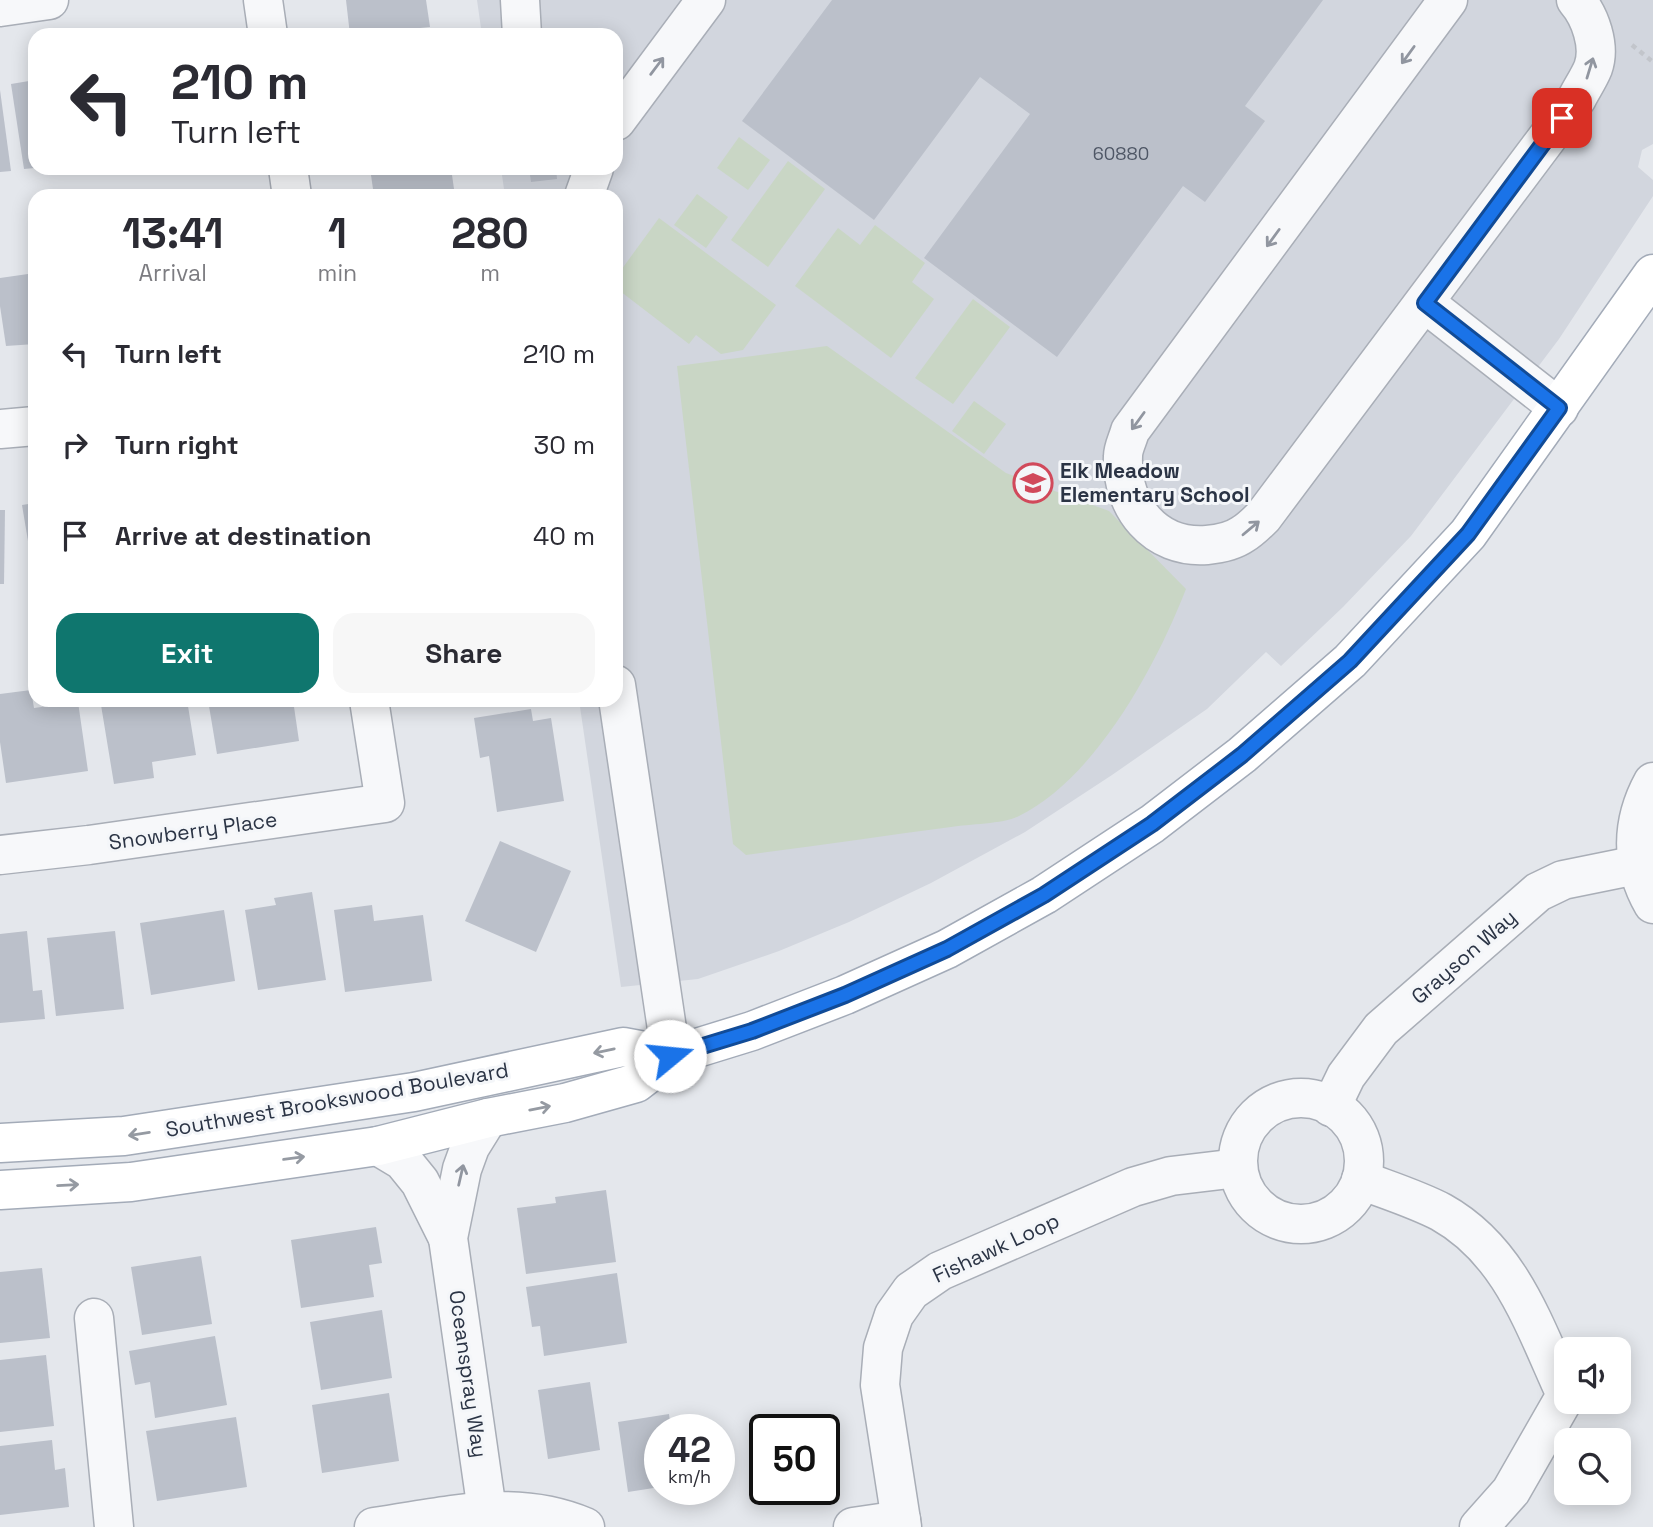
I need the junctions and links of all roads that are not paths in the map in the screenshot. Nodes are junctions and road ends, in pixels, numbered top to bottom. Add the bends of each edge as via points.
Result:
1 (49, 0) edge
2 (263, 0) edge
3 (520, 0) edge
4 (706, 0) edge
5 (1448, 0) edge
6 (1576, 0) edge
7 (0, 7) edge
8 (267, 28) edge
9 (522, 28) edge
10 (623, 112) edge
11 (1653, 274) edge
12 (1425, 303) junction
13 (1559, 408) junction
14 (28, 427) edge
15 (0, 429) edge
16 (370, 707) edge
17 (619, 707) edge
18 (1653, 782) edge
19 (0, 855) edge
20 (1637, 865) junction
21 (1653, 904) edge
22 (670, 1056) junction
23 (1331, 1107) junction
24 (488, 1118) junction
25 (0, 1143) edge
26 (378, 1146) junction
27 (1238, 1168) junction
28 (1361, 1180) junction
29 (0, 1190) edge
30 (449, 1238) junction
31 (94, 1318) dead end
32 (487, 1510) junction
33 (901, 1524) edge
34 (114, 1527) edge
35 (374, 1527) edge
36 (585, 1527) edge
37 (853, 1527) edge
38 (1479, 1527) edge

1 - 7 street
2 - 8 street
3 - 9 street
10 -> 4 street
5 -> 12 street via 1130,431 1122,454 1126,485 1136,511 1156,533 1187,546 1241,536 1263,517
12 -> 6 street via 1577,98 1594,65 1594,32
11 - 13 main road, Southwest Brookswood Boulevard
12 - 13 street
13 - 22 main road, Southwest Brookswood Boulevard via 1468,534 1350,661 1242,755 1152,824 1044,895 947,949 752,1031
14 - 15 street
16 - 19 street, Snowberry Place via 385,803
17 - 22 street
18 - 20 street via 1640,805
20 - 21 street
20 - 23 street, Grayson Way via 1563,880 1538,892 1381,1029 1346,1076
24 -> 22 main road, Southwest Brookswood Boulevard via 636,1083
22 -> 25 main road, Southwest Brookswood Boulevard via 623,1047 414,1092 124,1136
23 - 27 street via 1301,1098 1262,1112 1248,1127
23 - 28 street via 1353,1126 1361,1143
24 - 26 main road, Southwest Brookswood Boulevard
30 -> 24 street, Oceanspray Way via 462,1169
29 -> 26 main road, Southwest Brookswood Boulevard via 131,1182
26 - 30 street, Oceanspray Way via 403,1161 420,1182
27 - 28 street via 1244,1189 1256,1206 1274,1219 1295,1224 1316,1223 1336,1214 1352,1199
27 - 33 street, Fishawk Loop via 1171,1175 1133,1187 940,1271 911,1291 894,1315 883,1348 880,1385
28 - 38 street via 1441,1213 1483,1243 1515,1282 1566,1395 1511,1491
30 - 32 street, Oceanspray Way
31 - 34 street
32 - 35 street
32 - 36 street via 528,1510
33 - 37 street

